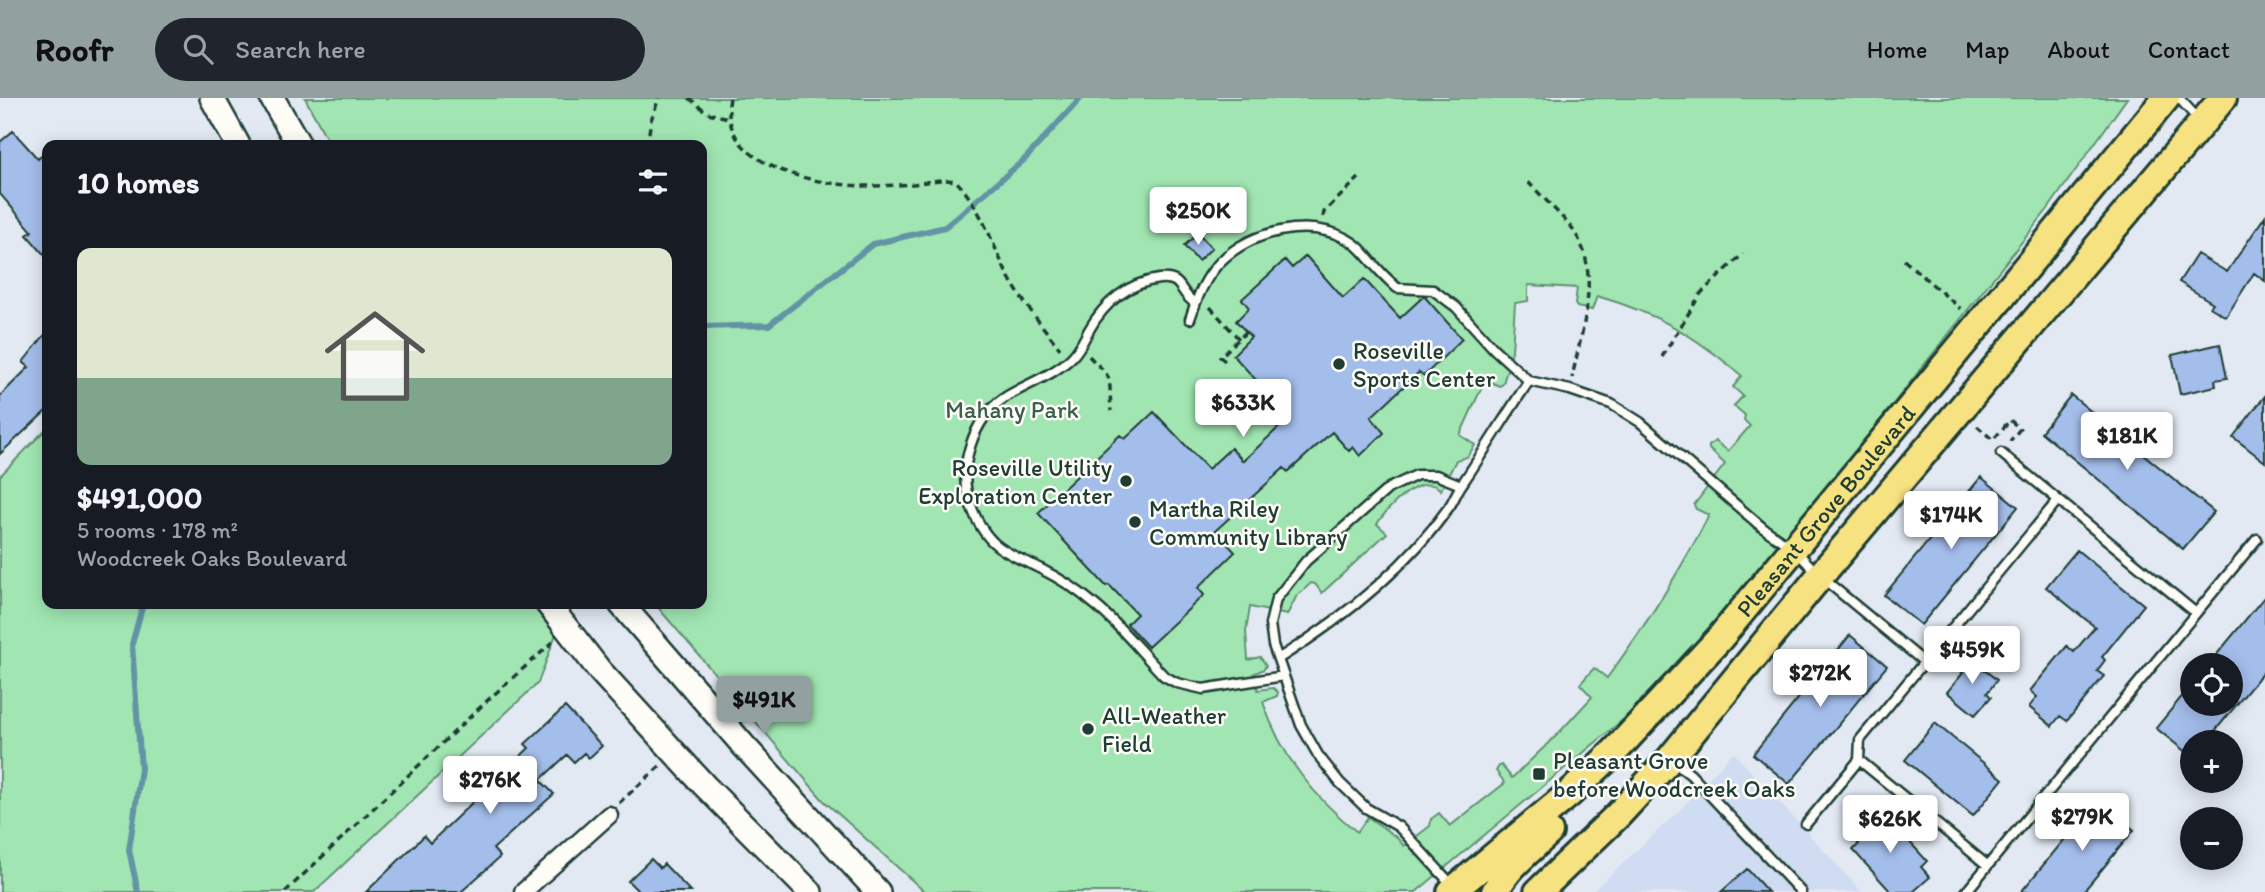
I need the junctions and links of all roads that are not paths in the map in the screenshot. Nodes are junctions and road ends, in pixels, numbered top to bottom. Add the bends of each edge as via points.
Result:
1 (212, 98) edge
2 (272, 98) edge
3 (2166, 98) edge
4 (2179, 98) edge
5 (2223, 98) edge
6 (2202, 123) junction
7 (235, 140) edge
8 (296, 140) edge
9 (1197, 299) junction
10 (1190, 318) dead end
11 (1529, 381) junction
12 (2001, 453) road end
13 (1461, 485) junction
14 (2058, 500) junction
15 (2257, 539) dead end
16 (1795, 550) junction
17 (1820, 576) junction
18 (552, 609) edge
19 (625, 609) edge
20 (2196, 613) junction
21 (1278, 659) junction
22 (1924, 662) junction
23 (1284, 676) junction
24 (1614, 752) junction
25 (1670, 759) junction
26 (1859, 760) junction
27 (609, 814) road end
28 (1806, 824) dead end
29 (1987, 865) junction
30 (534, 889) edge
31 (1453, 890) edge
32 (810, 892) edge
33 (878, 892) edge
34 (1495, 892) edge
35 (1538, 892) edge
36 (1801, 892) edge
37 (1965, 892) edge

1 - 7 main road
2 - 8 main road
3 - 16 main road, Pleasant Grove Boulevard
4 - 6 lane
5 - 6 main road, Pleasant Grove Boulevard
6 - 17 main road, Pleasant Grove Boulevard
9 - 10 lane
9 - 11 lane via 1216,267 1237,248 1270,234 1320,230 1348,239 1364,251 1397,288 1433,290
9 - 23 lane via 1186,298 1175,280 1133,285 1099,315 1066,362 990,411 966,462 966,487 974,513 996,545 1084,596 1164,676 1203,689
11 - 13 lane
11 - 16 lane via 1611,404 1640,422
12 - 14 lane
13 - 21 lane via 1450,506 1384,579 1355,606
13 - 21 lane via 1436,475 1417,475 1389,488 1306,561 1276,600 1270,624
14 - 20 lane
14 - 22 lane
15 - 20 lane
16 - 17 lane
16 - 24 main road, Pleasant Grove Boulevard
17 - 22 lane
17 - 25 main road, Pleasant Grove Boulevard
18 - 32 main road via 600,671
19 - 33 main road
20 - 29 lane
21 - 23 lane
22 - 26 lane via 1860,740
23 - 31 lane via 1301,725 1340,783 1366,807 1399,827
24 - 31 main road, Pleasant Grove Boulevard
24 - 34 main road via 1569,813 1514,865
25 - 35 main road, Pleasant Grove Boulevard
25 - 36 lane via 1691,775
26 - 28 lane
26 - 29 lane
27 - 30 street
29 - 37 lane

